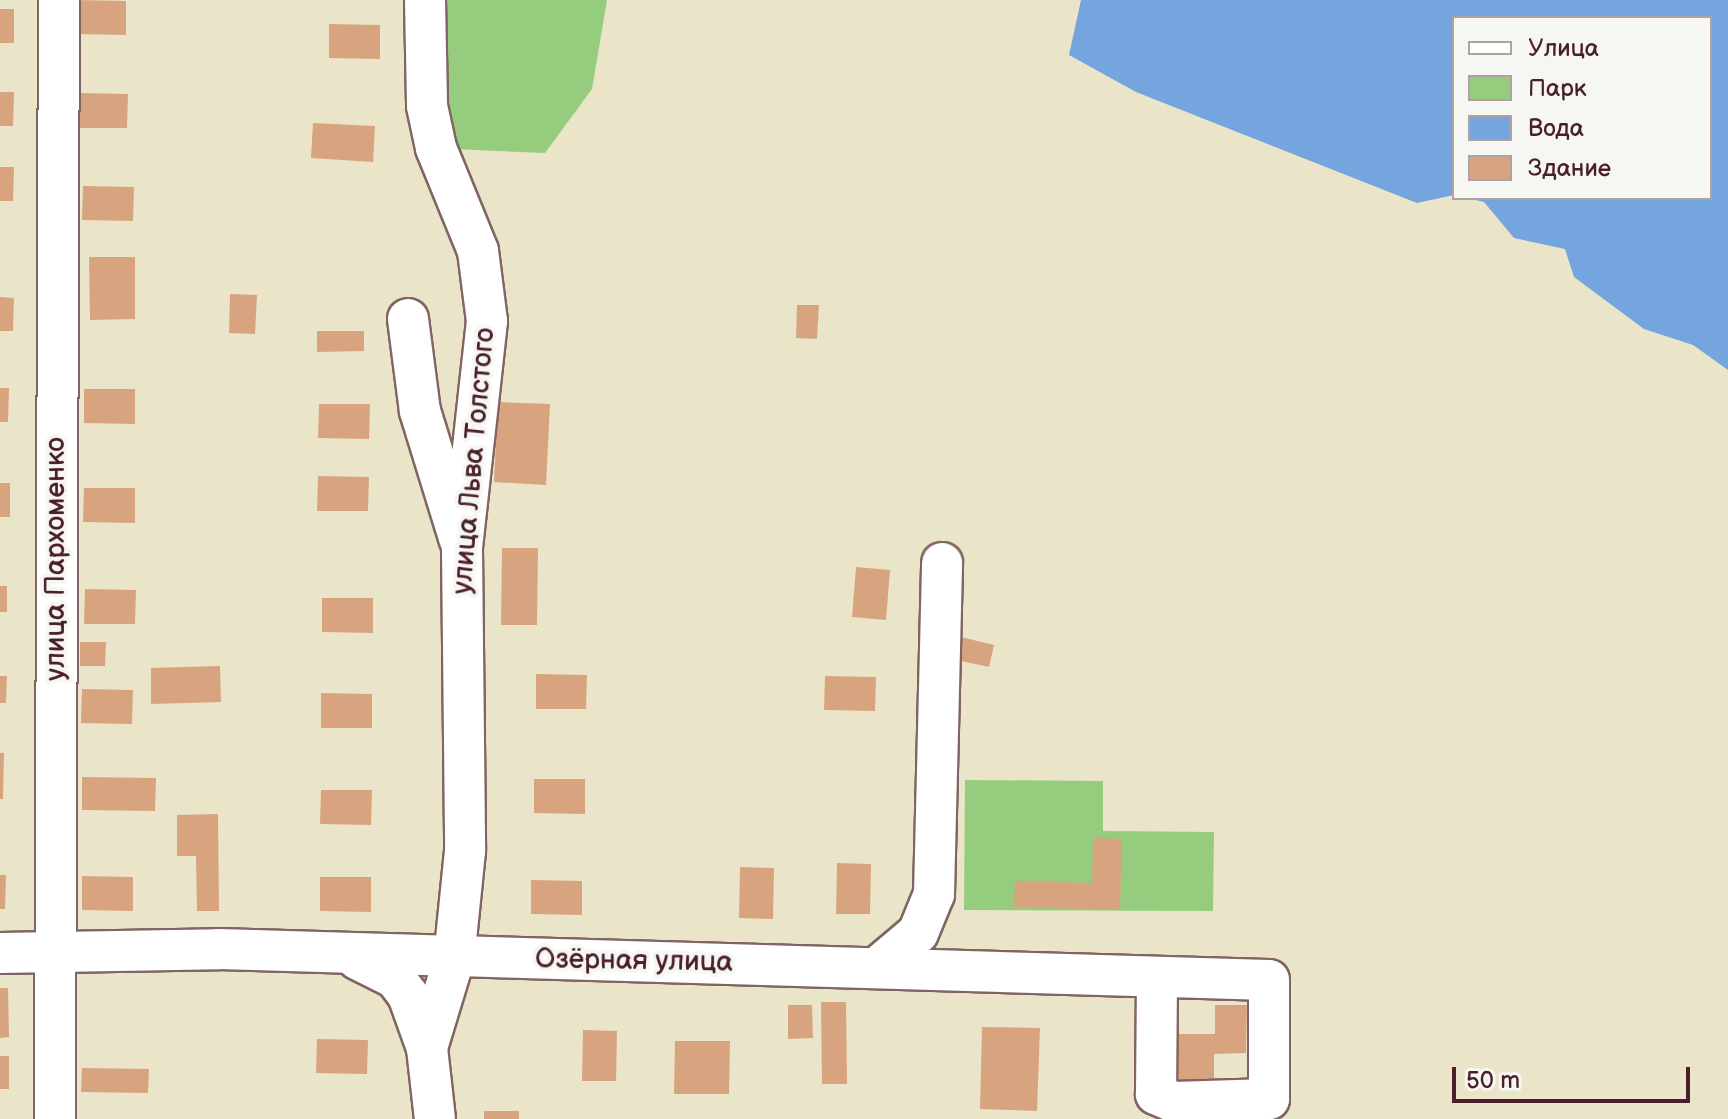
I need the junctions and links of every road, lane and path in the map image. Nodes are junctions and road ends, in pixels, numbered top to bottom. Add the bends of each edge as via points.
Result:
1 (59, 0) edge
2 (425, 0) edge
3 (408, 319) dead end
4 (462, 549) junction
5 (942, 563) dead end
6 (54, 951) junction
7 (0, 953) edge
8 (345, 956) junction
9 (454, 959) junction
10 (881, 964) junction
11 (1157, 978) junction
12 (427, 1048) junction
13 (55, 1119) edge
14 (435, 1119) edge

1 - 6 street, улица Пархоменко
2 - 4 street, улица Льва Толстого via 433,134 478,251 487,321
3 - 4 street via 420,411
4 - 9 street, улица Льва Толстого via 465,851
5 - 10 street via 934,894 918,933
6 - 7 street, Озёрная улица
6 - 8 street, Озёрная улица
6 - 13 street, улица Пархоменко
8 - 9 street, Озёрная улица
8 - 12 street via 395,978 418,1015
9 - 10 street, Озёрная улица
9 - 12 street, улица Льва Толстого
10 - 11 street, Озёрная улица via 972,975
11 - 11 street, Озёрная улица via 1269,980 1269,1099 1174,1102 1156,1094
12 - 14 street, улица Льва Толстого

